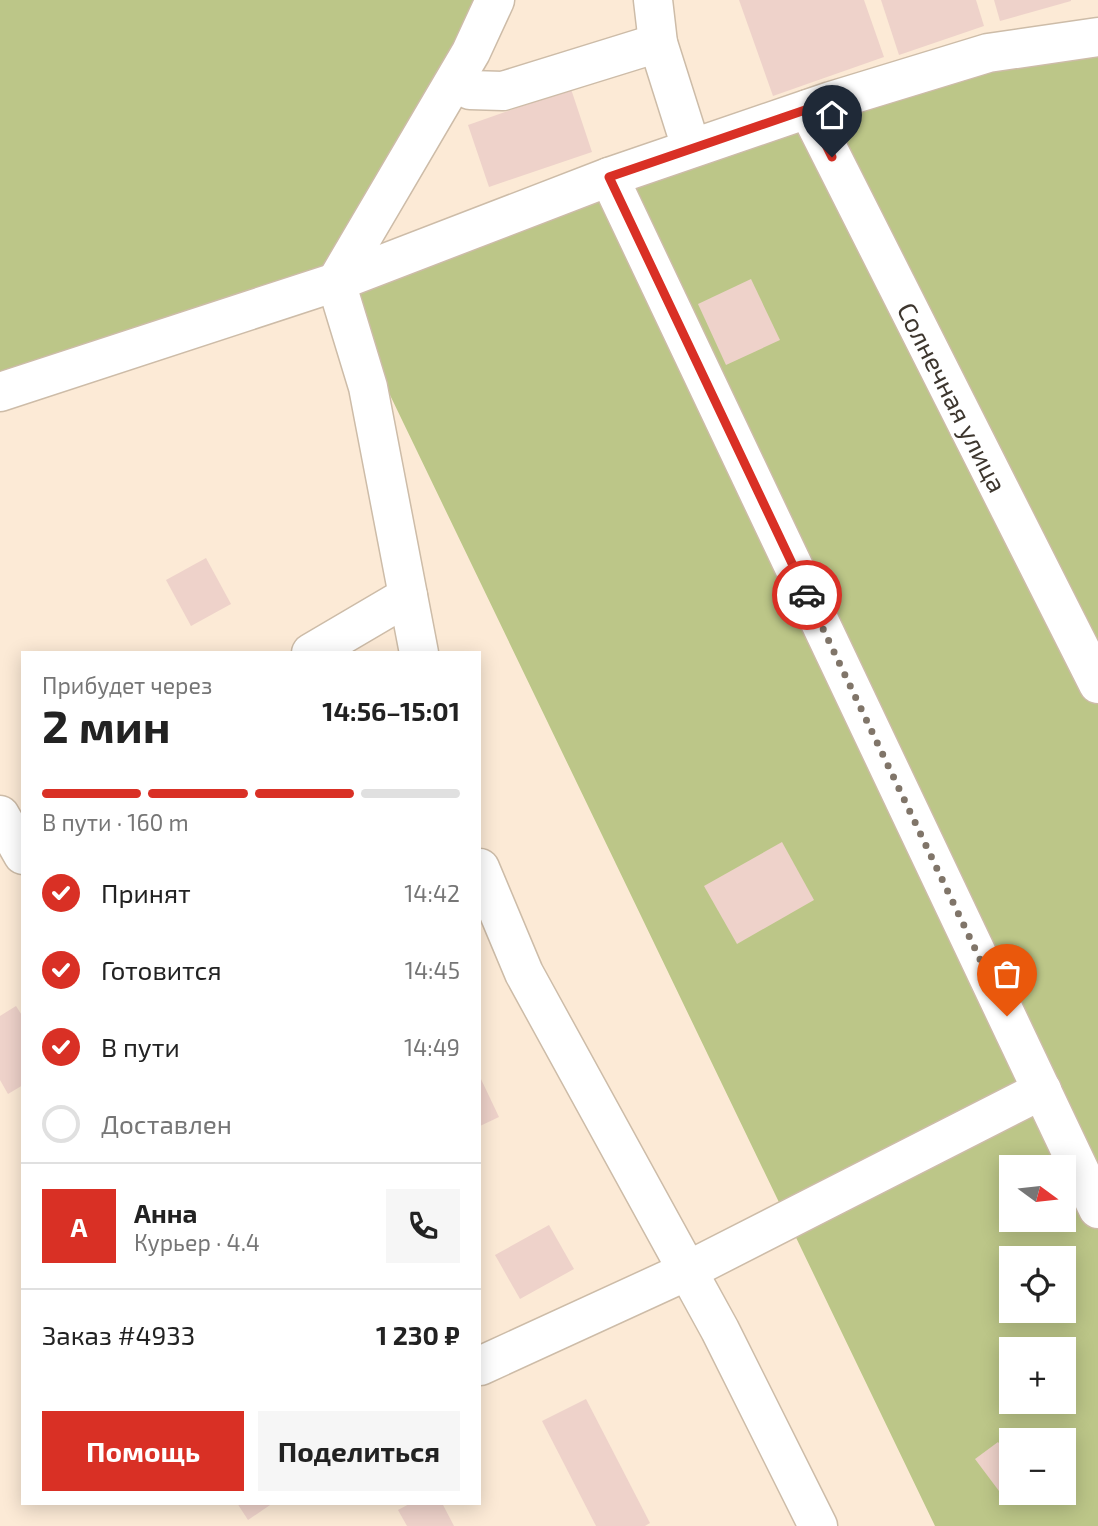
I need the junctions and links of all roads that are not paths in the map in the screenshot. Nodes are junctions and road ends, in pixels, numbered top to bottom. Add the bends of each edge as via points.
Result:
1 (495, 0) edge
2 (653, 0) edge
3 (1098, 37) edge
4 (658, 43) junction
5 (470, 90) dead end
6 (808, 109) junction
7 (689, 141) dead end
8 (609, 177) junction
9 (336, 282) junction
10 (0, 392) edge
11 (408, 596) junction
12 (314, 651) edge
13 (419, 651) edge
14 (1098, 684) edge
15 (0, 815) edge
16 (21, 852) edge
17 (481, 869) edge
18 (1042, 1090) junction
19 (1098, 1209) edge
20 (687, 1271) junction
21 (481, 1366) edge
22 (818, 1526) edge

1 - 9 street via 471,51
2 - 4 street
3 - 6 street via 988,53
4 - 5 street via 503,91
4 - 7 street
6 - 8 street
6 - 14 street, Солнечная улица
8 - 9 street
8 - 18 street
9 - 10 street
9 - 11 street via 368,387
11 - 12 street
11 - 13 street
15 - 16 street
17 - 20 street via 524,973
18 - 19 street
18 - 20 street
20 - 21 street
20 - 22 street

